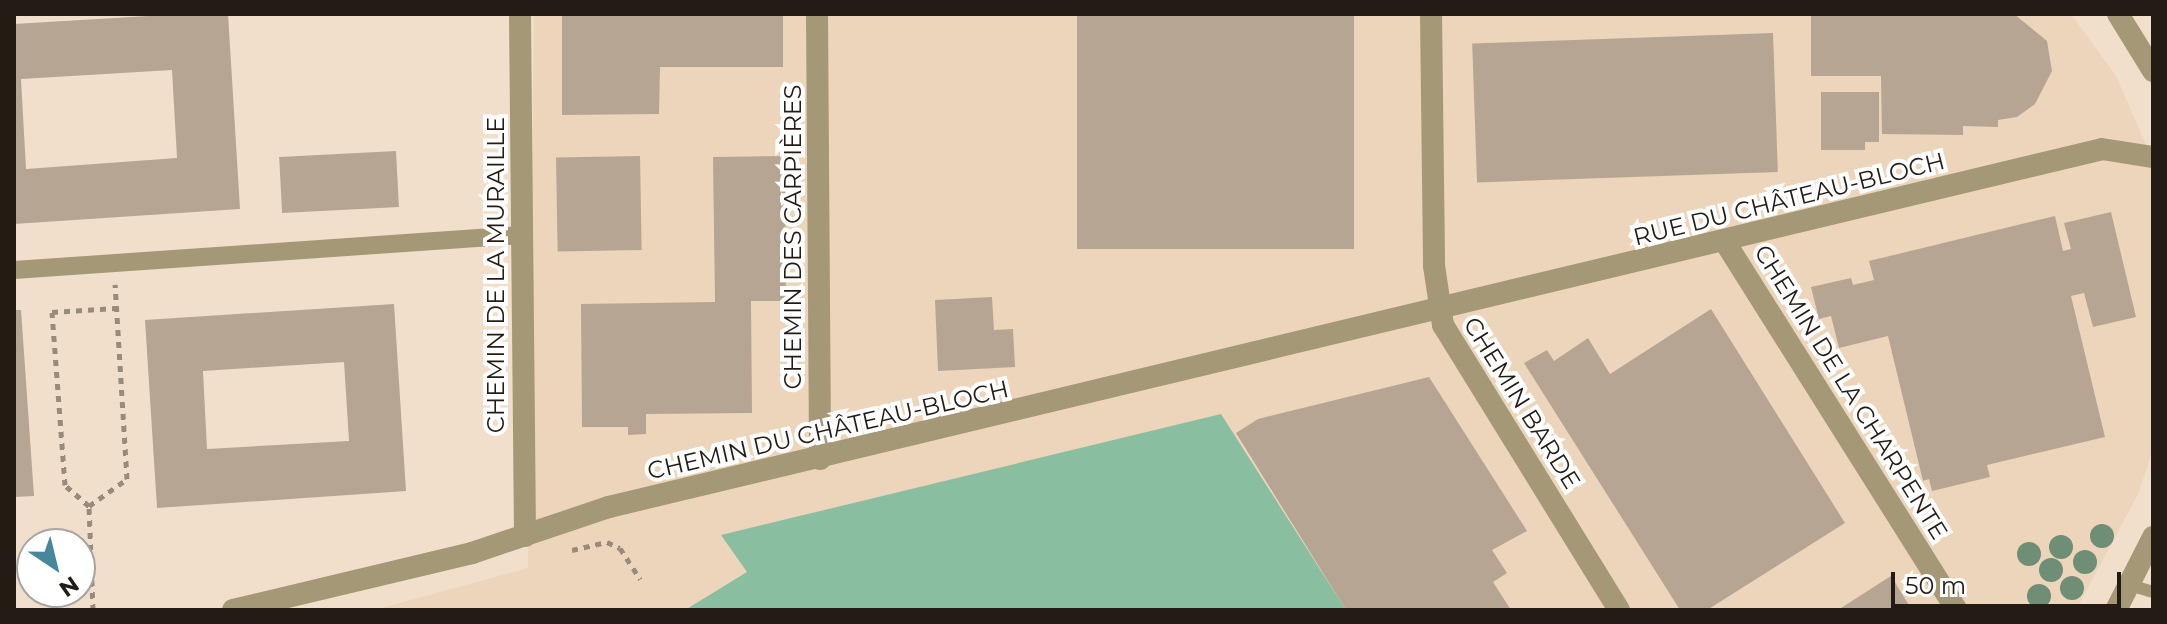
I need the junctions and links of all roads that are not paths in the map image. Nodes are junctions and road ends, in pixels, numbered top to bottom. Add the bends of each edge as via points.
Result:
1 (520, 14) edge
2 (817, 14) edge
3 (1431, 14) edge
4 (2118, 14) edge
5 (2153, 71) edge
6 (2153, 157) edge
7 (521, 235) junction
8 (1725, 242) junction
9 (14, 270) edge
10 (1438, 312) junction
11 (820, 459) junction
12 (525, 536) junction
13 (2153, 537) edge
14 (2129, 585) junction
15 (2153, 592) edge
16 (233, 610) edge
17 (1619, 610) edge
18 (1957, 610) edge
19 (2116, 610) edge

1 - 7 street, CHEMIN DE LA MURAILLE
2 - 11 street, CHEMIN DES CARPIÈRES
3 - 10 street, CHEMIN BARDE
4 - 5 street
6 - 8 street, RUE DU CHÂTEAU-BLOCH via 2102,149
7 - 9 street
7 - 12 street, CHEMIN DE LA MURAILLE
8 - 10 street, RUE DU CHÂTEAU-BLOCH
8 - 18 street, CHEMIN DE LA CHARPENTE
10 - 11 street, CHEMIN DU CHÂTEAU-BLOCH
10 - 17 street, CHEMIN BARDE
11 - 12 street, CHEMIN DU CHÂTEAU-BLOCH via 609,507
12 - 16 street, CHEMIN DU CHÂTEAU-BLOCH
13 - 14 street
14 - 15 lane
14 - 19 street

